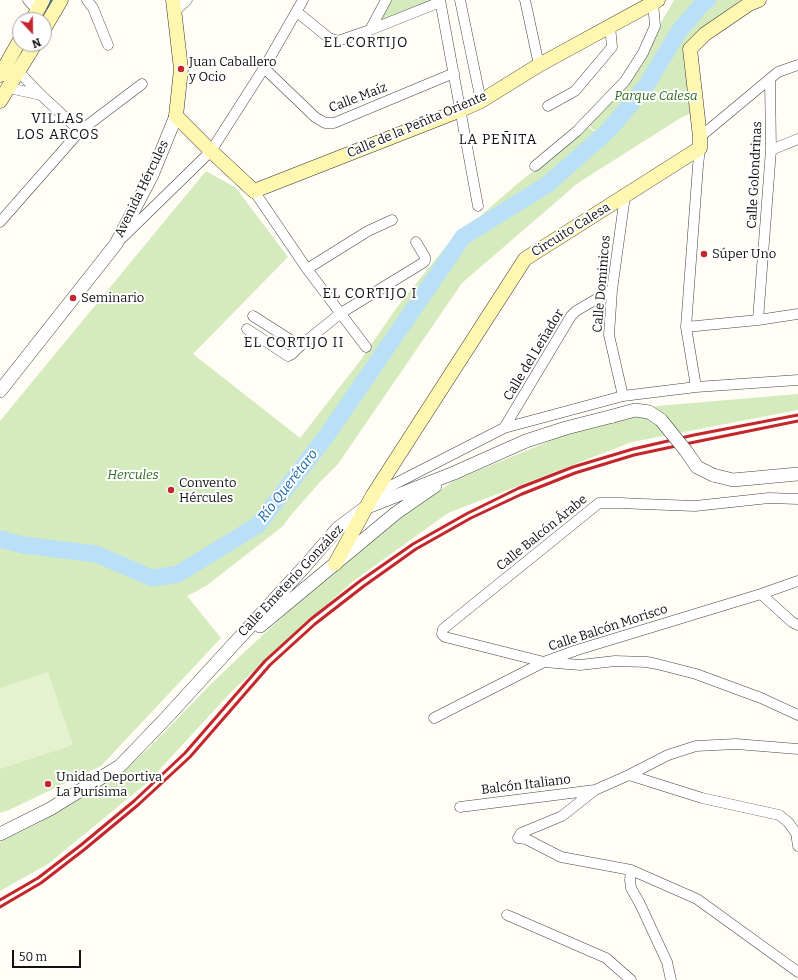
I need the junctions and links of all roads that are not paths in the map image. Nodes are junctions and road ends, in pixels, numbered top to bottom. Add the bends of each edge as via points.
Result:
1 (61, 0) edge
2 (87, 0) edge
3 (187, 0) edge
4 (303, 0) edge
5 (386, 0) edge
6 (460, 0) edge
7 (526, 0) edge
8 (759, 0) edge
9 (440, 1) edge
10 (656, 1) edge
11 (174, 5) edge
12 (297, 12) junction
13 (52, 15) edge
14 (610, 26) junction
15 (370, 30) junction
16 (108, 45) dead end
17 (12, 52) edge
18 (30, 52) edge
19 (539, 65) junction
20 (798, 65) edge
21 (2, 67) edge
22 (264, 68) junction
23 (454, 73) junction
24 (770, 79) junction
25 (10, 81) edge
26 (142, 84) dead end
27 (41, 95) junction
28 (481, 101) junction
29 (0, 102) edge
30 (548, 106) dead end
31 (461, 110) junction
32 (176, 116) junction
33 (80, 130) junction
34 (798, 139) edge
35 (700, 142) junction
36 (772, 150) junction
37 (211, 151) junction
38 (535, 166) dead end
39 (254, 192) junction
40 (625, 196) junction
41 (478, 206) dead end
42 (392, 220) dead end
43 (0, 222) edge
44 (416, 242) dead end
45 (116, 244) junction
46 (307, 269) junction
47 (612, 290) junction
48 (341, 313) junction
49 (798, 314) edge
50 (253, 316) dead end
51 (758, 320) junction
52 (686, 327) junction
53 (247, 329) dead end
54 (300, 346) junction
55 (366, 347) dead end
56 (798, 380) edge
57 (696, 387) junction
58 (0, 391) edge
59 (622, 396) junction
60 (504, 428) junction
61 (454, 473) junction
62 (798, 474) edge
63 (373, 495) junction
64 (798, 499) edge
65 (365, 508) junction
66 (335, 564) junction
67 (306, 566) junction
68 (317, 578) junction
69 (798, 581) edge
70 (761, 594) junction
71 (798, 625) edge
72 (221, 658) junction
73 (544, 662) junction
74 (798, 715) edge
75 (434, 718) dead end
76 (798, 749) edge
77 (629, 775) junction
78 (595, 790) junction
79 (460, 807) dead end
80 (0, 834) edge
81 (798, 846) edge
82 (631, 870) junction
83 (507, 915) dead end
84 (798, 972) edge
85 (631, 980) edge
86 (671, 980) edge

1 - 13 main road
2 - 16 street
3 - 11 street
4 - 12 street
5 - 15 street
6 - 28 street
7 - 19 street
8 - 35 main road via 705,34 690,49
9 - 15 street
9 - 23 street
10 - 14 main road, Calle de la Peñita Oriente
10 - 38 street via 655,26 643,53 625,81 577,131
11 - 32 main road, Avenida Hércules via 181,69
12 - 15 street via 329,38 338,42
12 - 22 street
14 - 19 main road, Calle de la Peñita Oriente
14 - 30 street via 612,47 575,91
17 - 21 main road
18 - 25 main road
19 - 28 main road, Calle de la Peñita Oriente
20 - 24 street, Circuito Calesa via 778,72
21 - 25 street
22 - 23 street, Calle Maíz via 315,117 325,123 334,123
22 - 37 street
23 - 31 street
24 - 35 street, Circuito Calesa
24 - 36 street, Calle Golondrinas
25 - 27 street
25 - 27 street
25 - 29 main road
26 - 33 street
27 - 33 street
28 - 31 main road, Calle de la Peñita Oriente
31 - 39 main road, Calle de la Peñita Oriente
31 - 41 street
32 - 37 main road
32 - 45 street, Avenida Hércules via 152,175
33 - 43 street
34 - 36 street
35 - 40 main road, Circuito Calesa
35 - 52 street
36 - 51 street, Calle Golondrinas
37 - 39 main road
37 - 45 street
39 - 46 street
40 - 47 street, Calle Dominicos
40 - 63 main road, Circuito Calesa via 525,258
42 - 46 street via 368,231
44 - 48 street via 425,257 422,264
45 - 58 street, Avenida Hércules
46 - 48 street
47 - 59 street, Calle Dominicos via 609,335
47 - 60 street, Calle del Leñador via 571,316
48 - 54 street
48 - 55 street
49 - 51 street
50 - 54 street
51 - 52 street
52 - 57 street
53 - 54 street via 288,356
56 - 57 street
57 - 59 street
59 - 60 street
60 - 63 street
61 - 62 street, Calle Emeterio González, bridge via 526,441 635,410 649,412 661,420 697,467 713,475 734,480
61 - 65 street, Calle Emeterio González
61 - 66 street, Calle Emeterio González via 396,513
63 - 65 main road, Circuito Calesa
64 - 73 street, Calle Balcón Árabe via 769,498 695,506 599,503 443,630 442,634 446,637
65 - 66 main road, Circuito Calesa
65 - 67 street, Calle Emeterio González via 338,528
66 - 68 street, Calle Emeterio González
67 - 68 street via 307,574
67 - 72 street, Calle Emeterio González
68 - 72 street, Calle Emeterio González
69 - 70 street, Calle Balcón Morisco
70 - 71 street
70 - 73 street, Calle Balcón Morisco
72 - 80 street, Calle Emeterio González via 120,766 50,809
73 - 74 street via 580,665 615,661 646,662 696,674
73 - 75 street, Calle Balcón Morisco
76 - 77 street via 736,744 696,746 668,755
77 - 78 street
77 - 81 street via 702,798 778,815 788,822 796,833
78 - 79 street, Balcón Italiano
78 - 82 street via 562,816 521,832 518,838 526,839 561,857
82 - 84 street via 697,899
82 - 86 street via 631,888 667,962
83 - 85 street via 606,958

